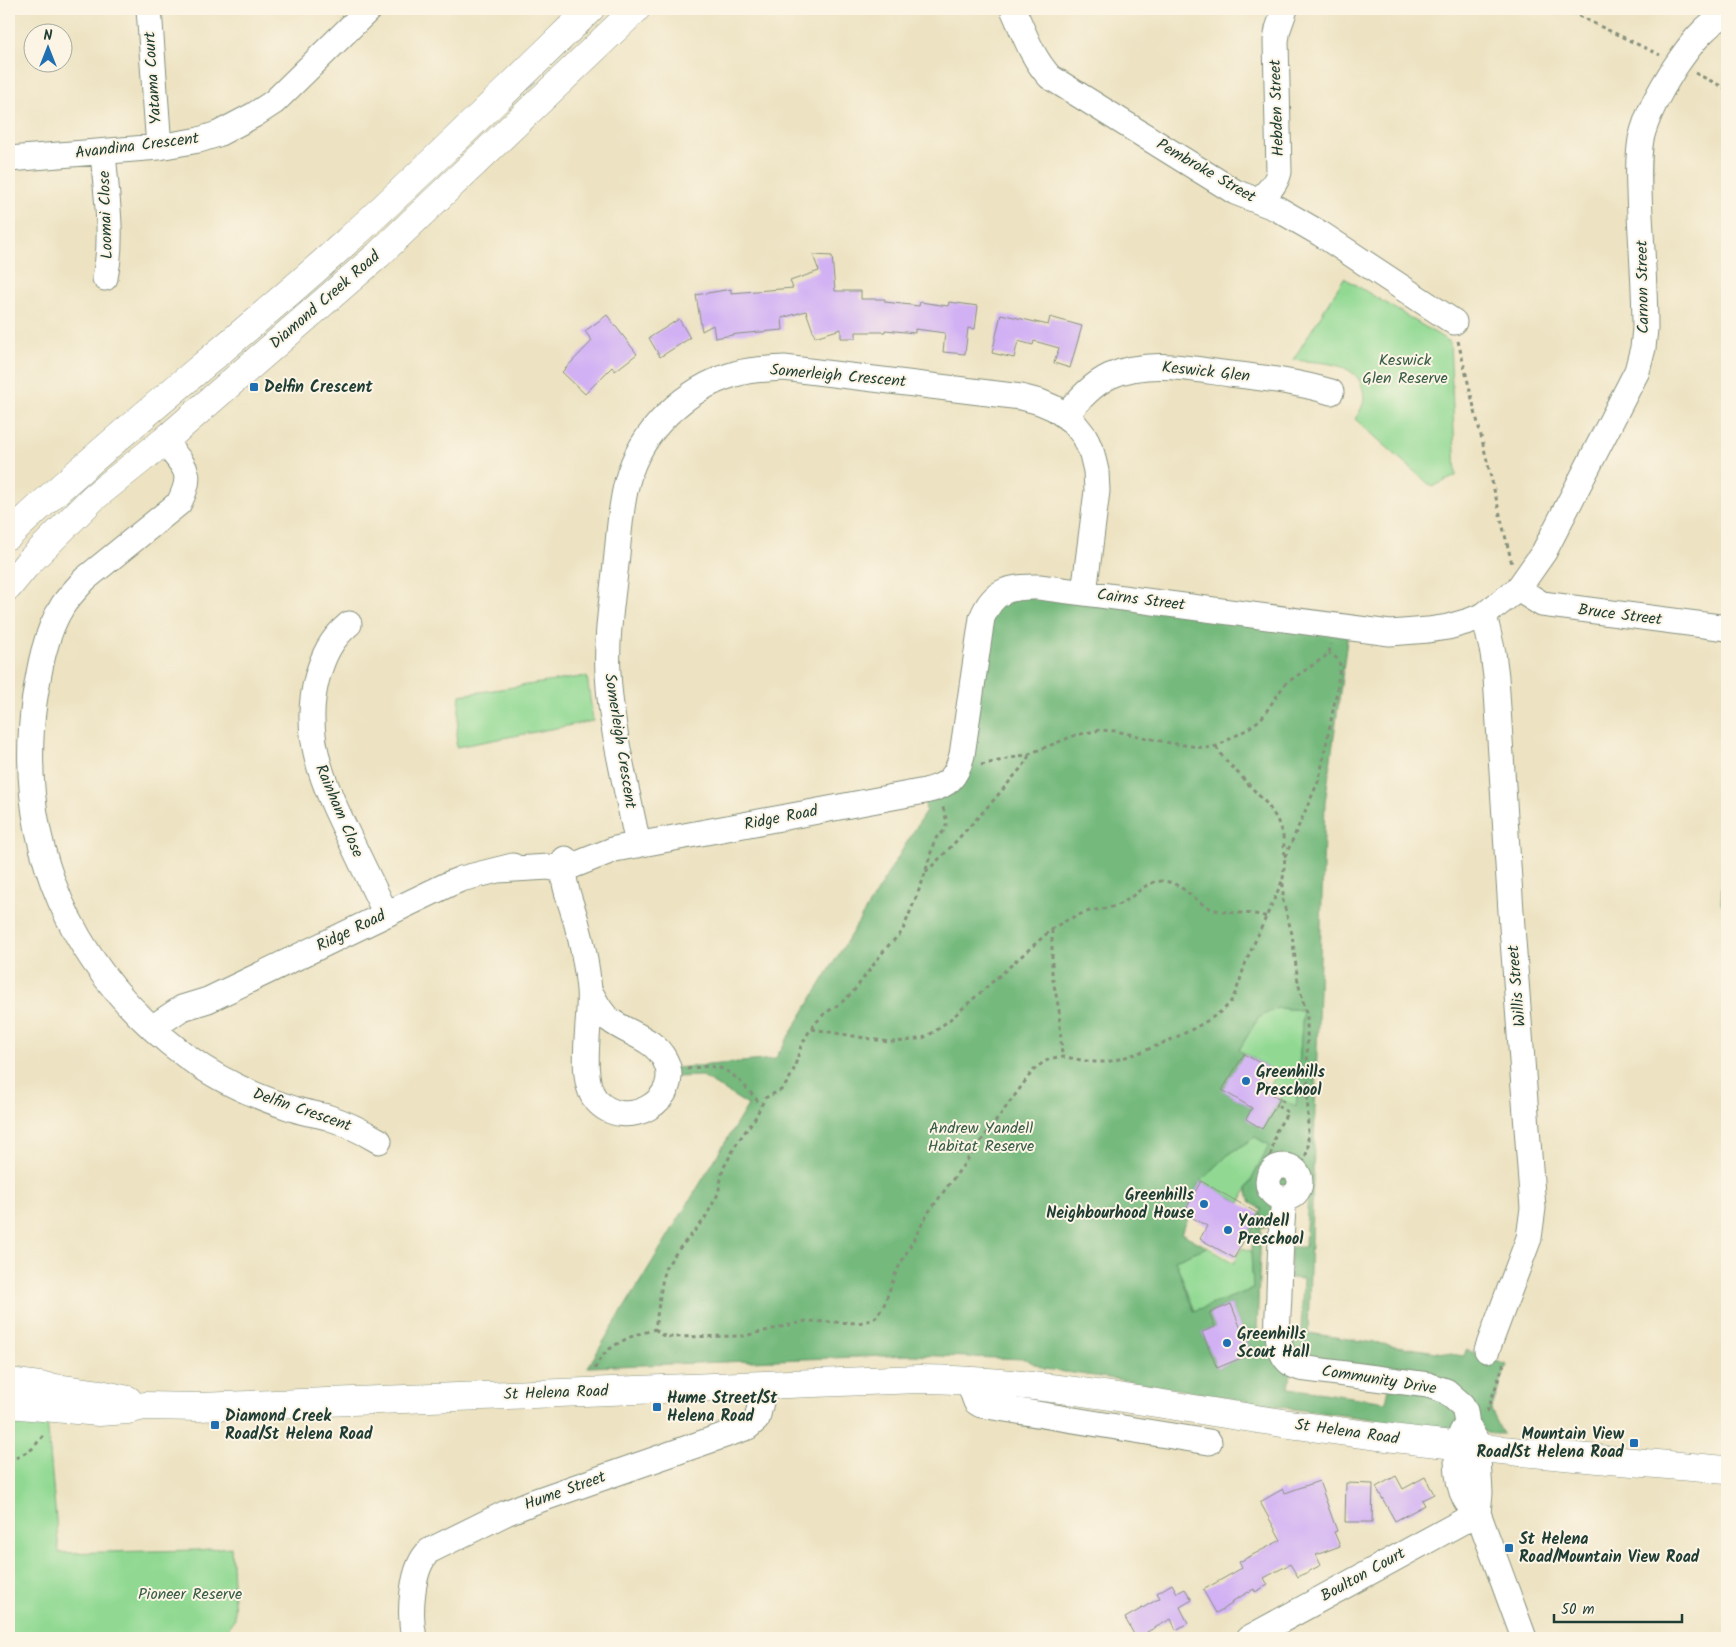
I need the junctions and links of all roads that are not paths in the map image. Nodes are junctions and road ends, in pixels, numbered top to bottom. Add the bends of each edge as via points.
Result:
1 (149, 9) edge
2 (369, 9) edge
3 (590, 9) edge
4 (636, 9) edge
5 (1013, 9) edge
6 (1285, 9) edge
7 (1727, 13) edge
8 (159, 147) junction
9 (103, 152) junction
10 (9, 159) edge
11 (1258, 201) junction
12 (105, 278) dead end
13 (1454, 322) road end
14 (1331, 392) dead end
15 (144, 416) junction
16 (1065, 416) junction
17 (164, 441) junction
18 (9, 535) edge
19 (18, 560) edge
20 (9, 586) edge
21 (1518, 589) junction
22 (1084, 593) junction
23 (1484, 615) junction
24 (349, 624) dead end
25 (1727, 628) edge
26 (947, 780) joint
27 (626, 847) junction
28 (566, 865) junction
29 (386, 914) junction
30 (589, 990) junction
31 (158, 1033) junction
32 (379, 1141) dead end
33 (1297, 1173) road end
34 (1486, 1350) road end
35 (968, 1380) junction
36 (9, 1382) edge
37 (765, 1385) junction
38 (9, 1404) edge
39 (144, 1406) junction
40 (1472, 1434) junction
41 (1209, 1442) dead end
42 (1727, 1470) edge
43 (1478, 1513) junction
44 (414, 1638) edge
45 (1249, 1638) edge
46 (1524, 1638) edge

1 - 8 street, Yatama Court
2 - 8 street, Avandina Crescent via 286,90 254,116 199,140
3 - 15 main road, Diamond Creek Road via 345,243
4 - 17 main road, Diamond Creek Road via 378,255
5 - 11 street, Pembroke Street via 1034,56 1050,77 1235,192
6 - 11 street, Hebden Street via 1276,41 1277,180
7 - 21 street, Carnon Street via 1697,37 1658,94 1648,118 1638,173 1645,330 1637,372 1544,552
8 - 9 street, Avandina Crescent
9 - 10 street, Avandina Crescent
9 - 12 street, Loomai Close via 110,238
11 - 13 street, Pembroke Street via 1321,234
14 - 16 street, Keswick Glen via 1293,382 1181,368 1144,368 1127,370 1101,380
15 - 17 main road, Delfin Crescent
15 - 18 main road, Diamond Creek Road via 54,492
16 - 22 street, Somerleigh Crescent via 1084,437 1096,471 1097,491
16 - 27 street, Somerleigh Crescent via 1054,408 1021,397 784,368 753,370 722,378 694,393 668,414 639,451 627,481 608,632 608,674
17 - 19 main road, Diamond Creek Road
17 - 31 street, Delfin Crescent via 186,471 187,487 178,503 85,579 63,605 49,636 36,688 31,762 36,824 52,882 69,921 108,982
18 - 19 main road
19 - 20 main road, Diamond Creek Road
21 - 23 street
21 - 25 street, Bruce Street via 1542,604
22 - 23 street, Cairns Street via 1390,633 1448,627
22 - 26 street, Cairns Street via 1015,587 1001,592 989,604 980,628
23 - 34 street, Willis Street via 1496,677 1533,1208 1529,1238
24 - 29 street, Rainham Close via 332,641 319,670 312,705 313,738 320,772 333,804
26 - 27 street, Ridge Road
27 - 28 street, Ridge Road via 587,850
28 - 29 street, Ridge Road via 546,858 475,875
28 - 30 street via 568,895 577,922
29 - 31 street, Ridge Road via 208,1000
30 - 30 street via 602,1013 654,1045 666,1060 668,1070 664,1091 654,1105 639,1113 620,1114 606,1109 589,1089 586,1071
31 - 32 street, Delfin Crescent via 186,1057 240,1088 270,1102 344,1123
33 - 40 street, Community Drive via 1299,1188 1292,1196 1272,1205 1282,1219 1278,1323 1280,1346 1285,1358 1300,1368 1441,1388 1462,1405
35 - 37 main road, St Helena Road
35 - 40 main road, St Helena Road via 1070,1389 1294,1425
35 - 41 street via 976,1402 981,1405
36 - 39 main road, St Helena Road via 100,1394
37 - 39 main road, St Helena Road via 199,1407
37 - 44 street, Hume Street via 756,1419 748,1426 540,1499 429,1551 417,1572 411,1612
38 - 39 main road, St Helena Road via 98,1412
40 - 42 main road, St Helena Road
40 - 43 street, Community Drive via 1480,1502
43 - 45 street, Boulton Court
43 - 46 street

